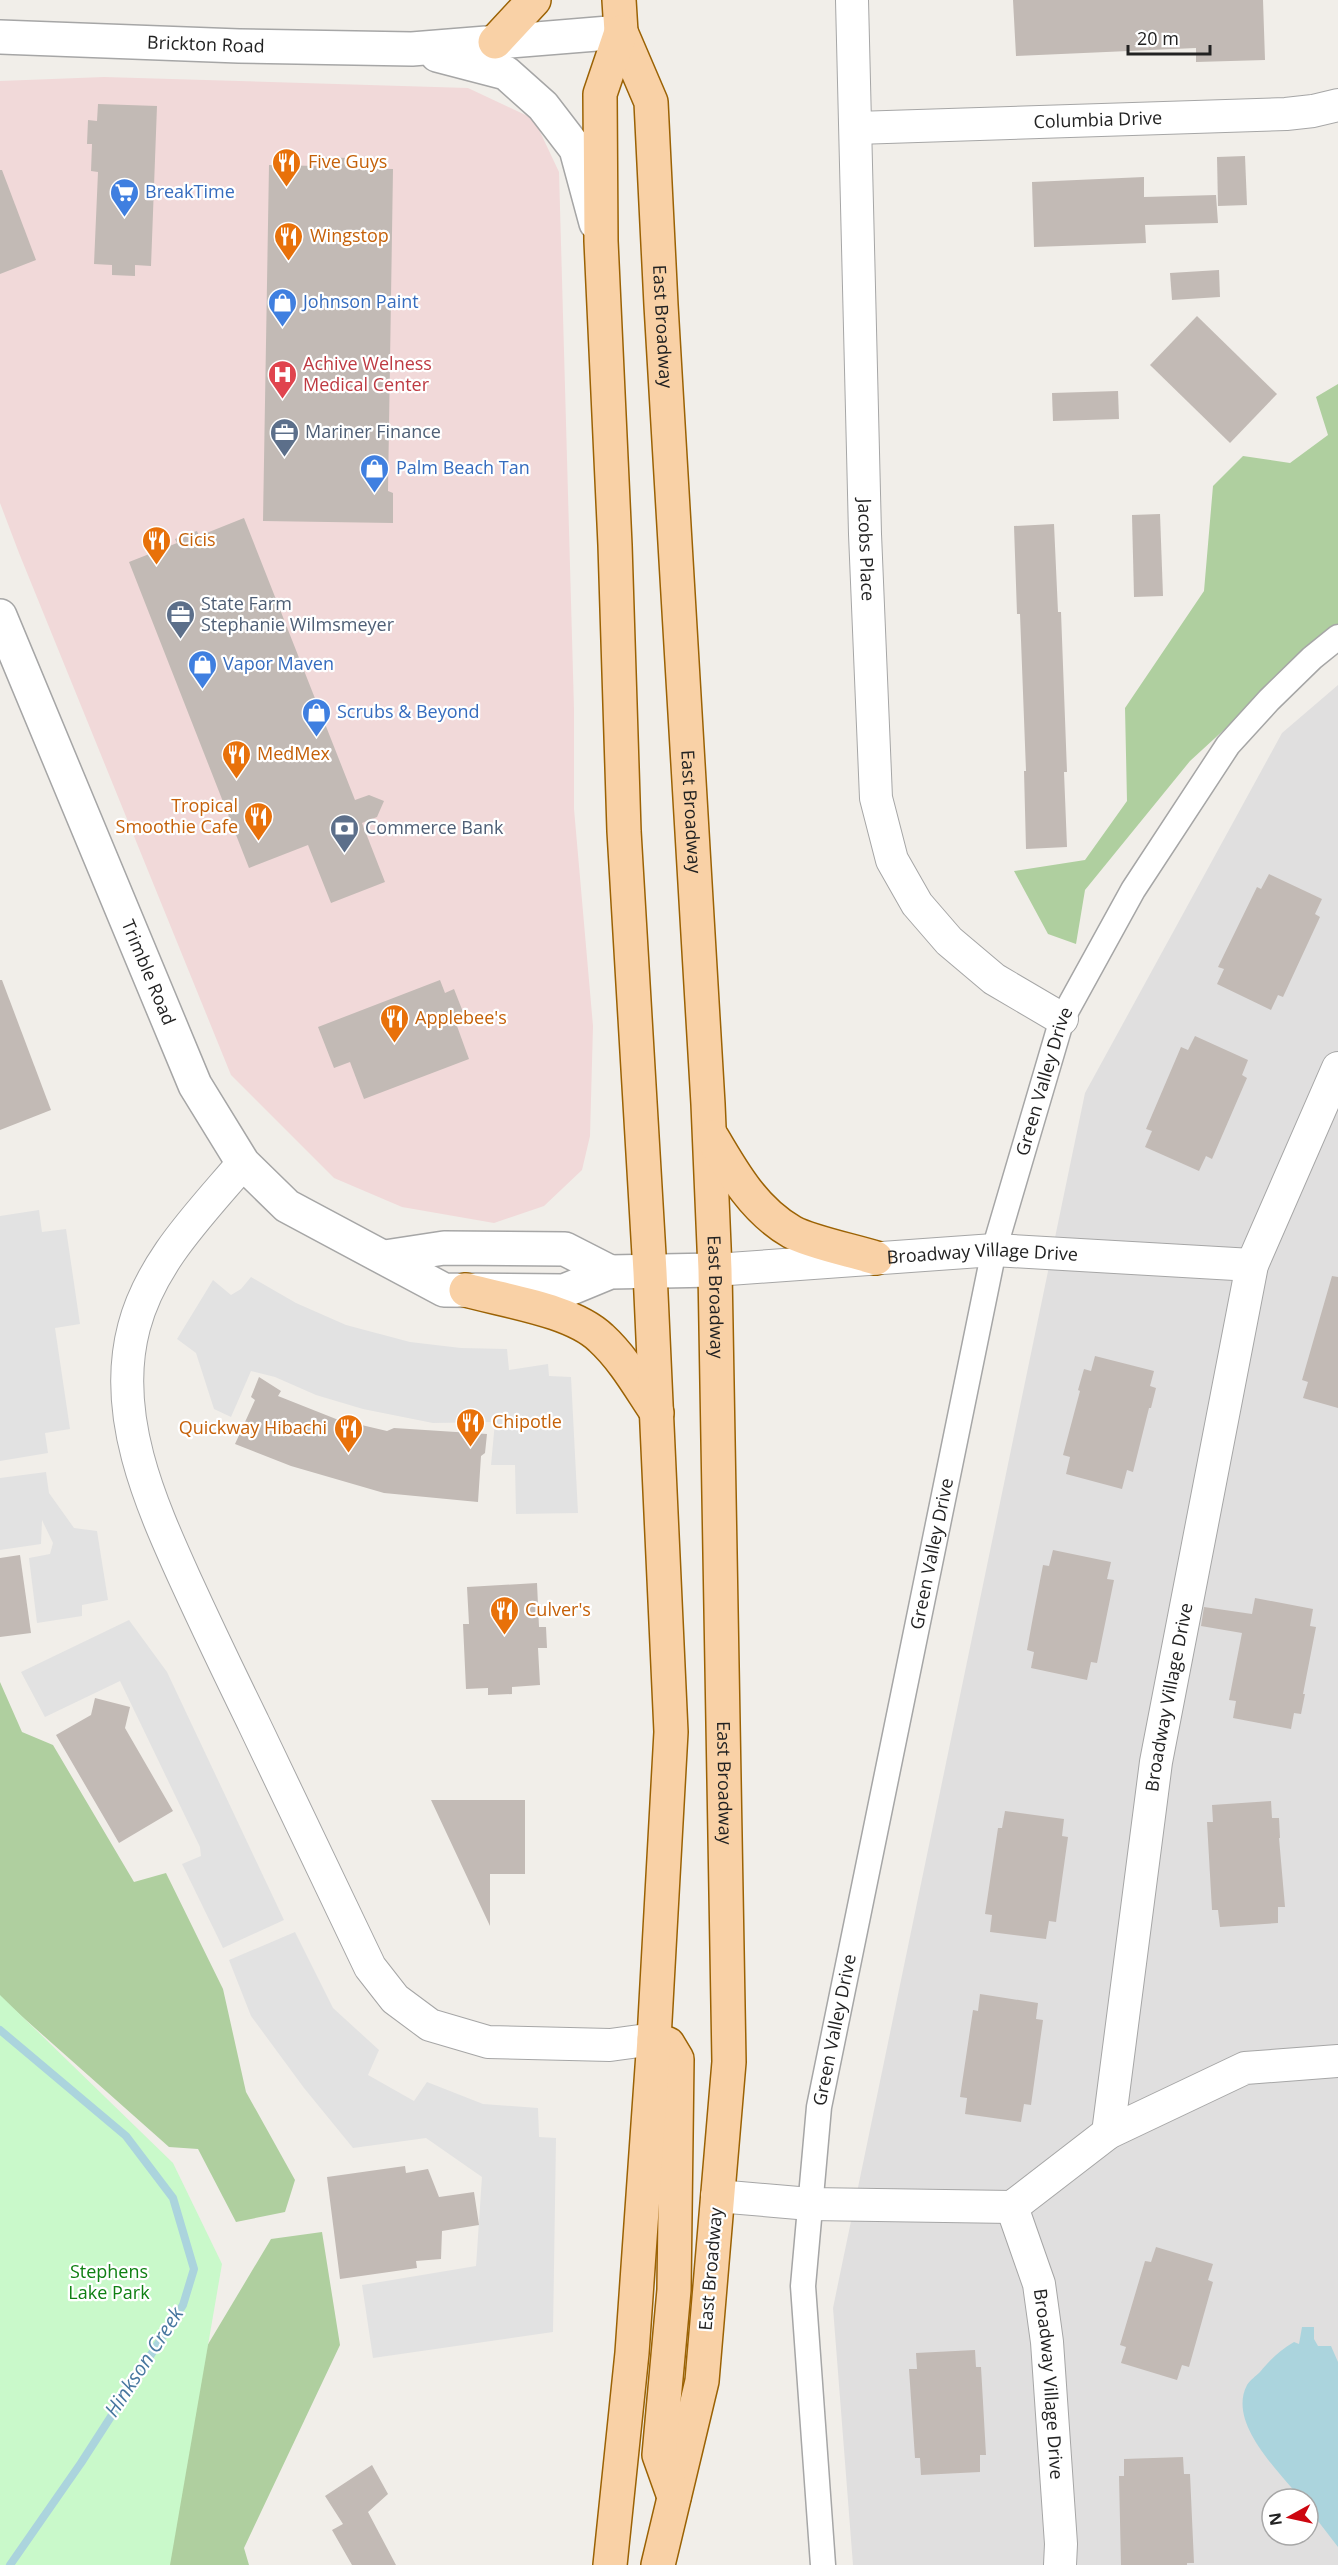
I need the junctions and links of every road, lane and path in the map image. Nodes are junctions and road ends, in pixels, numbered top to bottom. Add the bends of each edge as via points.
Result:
1 (534, 0) edge
2 (619, 0) edge
3 (852, 0) edge
4 (621, 32) junction
5 (0, 37) edge
6 (495, 42) junction
7 (412, 49) junction
8 (1338, 105) edge
9 (856, 128) junction
10 (601, 241) junction
11 (0, 616) edge
12 (1338, 637) edge
13 (1062, 1019) junction
14 (1338, 1068) edge
15 (710, 1133) junction
16 (243, 1163) junction
17 (994, 1250) junction
18 (385, 1257) junction
19 (876, 1258) junction
20 (1252, 1265) junction
21 (715, 1270) junction
22 (610, 1272) junction
23 (650, 1272) junction
24 (466, 1290) junction
25 (657, 1413) junction
26 (654, 2039) junction
27 (1338, 2061) edge
28 (1108, 2133) junction
29 (717, 2196) junction
30 (810, 2204) junction
31 (1012, 2207) junction
32 (674, 2498) junction
33 (610, 2565) edge
34 (658, 2565) edge
35 (823, 2565) edge
36 (1060, 2565) edge

1 - 6 main road
2 - 4 main road, East Broadway
3 - 9 street, Jacobs Place
4 - 6 street, Brickton Road
4 - 10 main road, East Broadway via 600,94
4 - 15 main road, East Broadway via 651,102
5 - 7 street, Brickton Road
6 - 7 street, Brickton Road
7 - 10 street, Brickton Road via 507,73 543,106 576,149
8 - 9 street, Columbia Drive via 1286,114
9 - 13 street, Jacobs Place via 865,534 876,798 892,860 917,904 949,941 993,979
10 - 23 main road, East Broadway via 624,831
11 - 16 street, Trimble Road via 195,1085
12 - 13 street, Green Valley Drive via 1269,700 1228,745 1133,890
13 - 17 street, Green Valley Drive
14 - 20 street, Broadway Village Drive
15 - 19 main road via 736,1177 763,1211 793,1233
15 - 21 main road, East Broadway
16 - 18 street, Trimble Road via 287,1206
16 - 26 street via 174,1246 147,1289 127,1365 128,1409 142,1472 158,1519 204,1622 370,1967 395,1999 430,2025 488,2042 610,2044
17 - 19 street, Broadway Village Drive
17 - 20 street, Broadway Village Drive
17 - 30 street, Green Valley Drive via 819,2107
18 - 22 street, Trimble Road via 444,1248 566,1249
18 - 24 street, Trimble Road via 444,1290
19 - 21 street, Broadway Village Drive
20 - 28 street, Broadway Village Drive via 1156,1762
21 - 23 street, Trimble Road
21 - 29 main road, East Broadway via 729,2062
22 - 23 street, Trimble Road
22 - 24 street, Trimble Road via 564,1291
23 - 25 main road, East Broadway
24 - 25 main road via 570,1318 600,1337
25 - 26 main road, East Broadway via 671,1732
26 - 32 main road via 668,2044 677,2059 674,2290 659,2455
26 - 33 main road, East Broadway via 632,2353
27 - 28 street via 1245,2068
28 - 31 street
29 - 30 street
29 - 32 main road, East Broadway via 702,2381
30 - 31 street
30 - 35 street, Green Valley Drive via 803,2286
31 - 36 street, Broadway Village Drive via 1040,2284
32 - 34 main road, East Broadway

